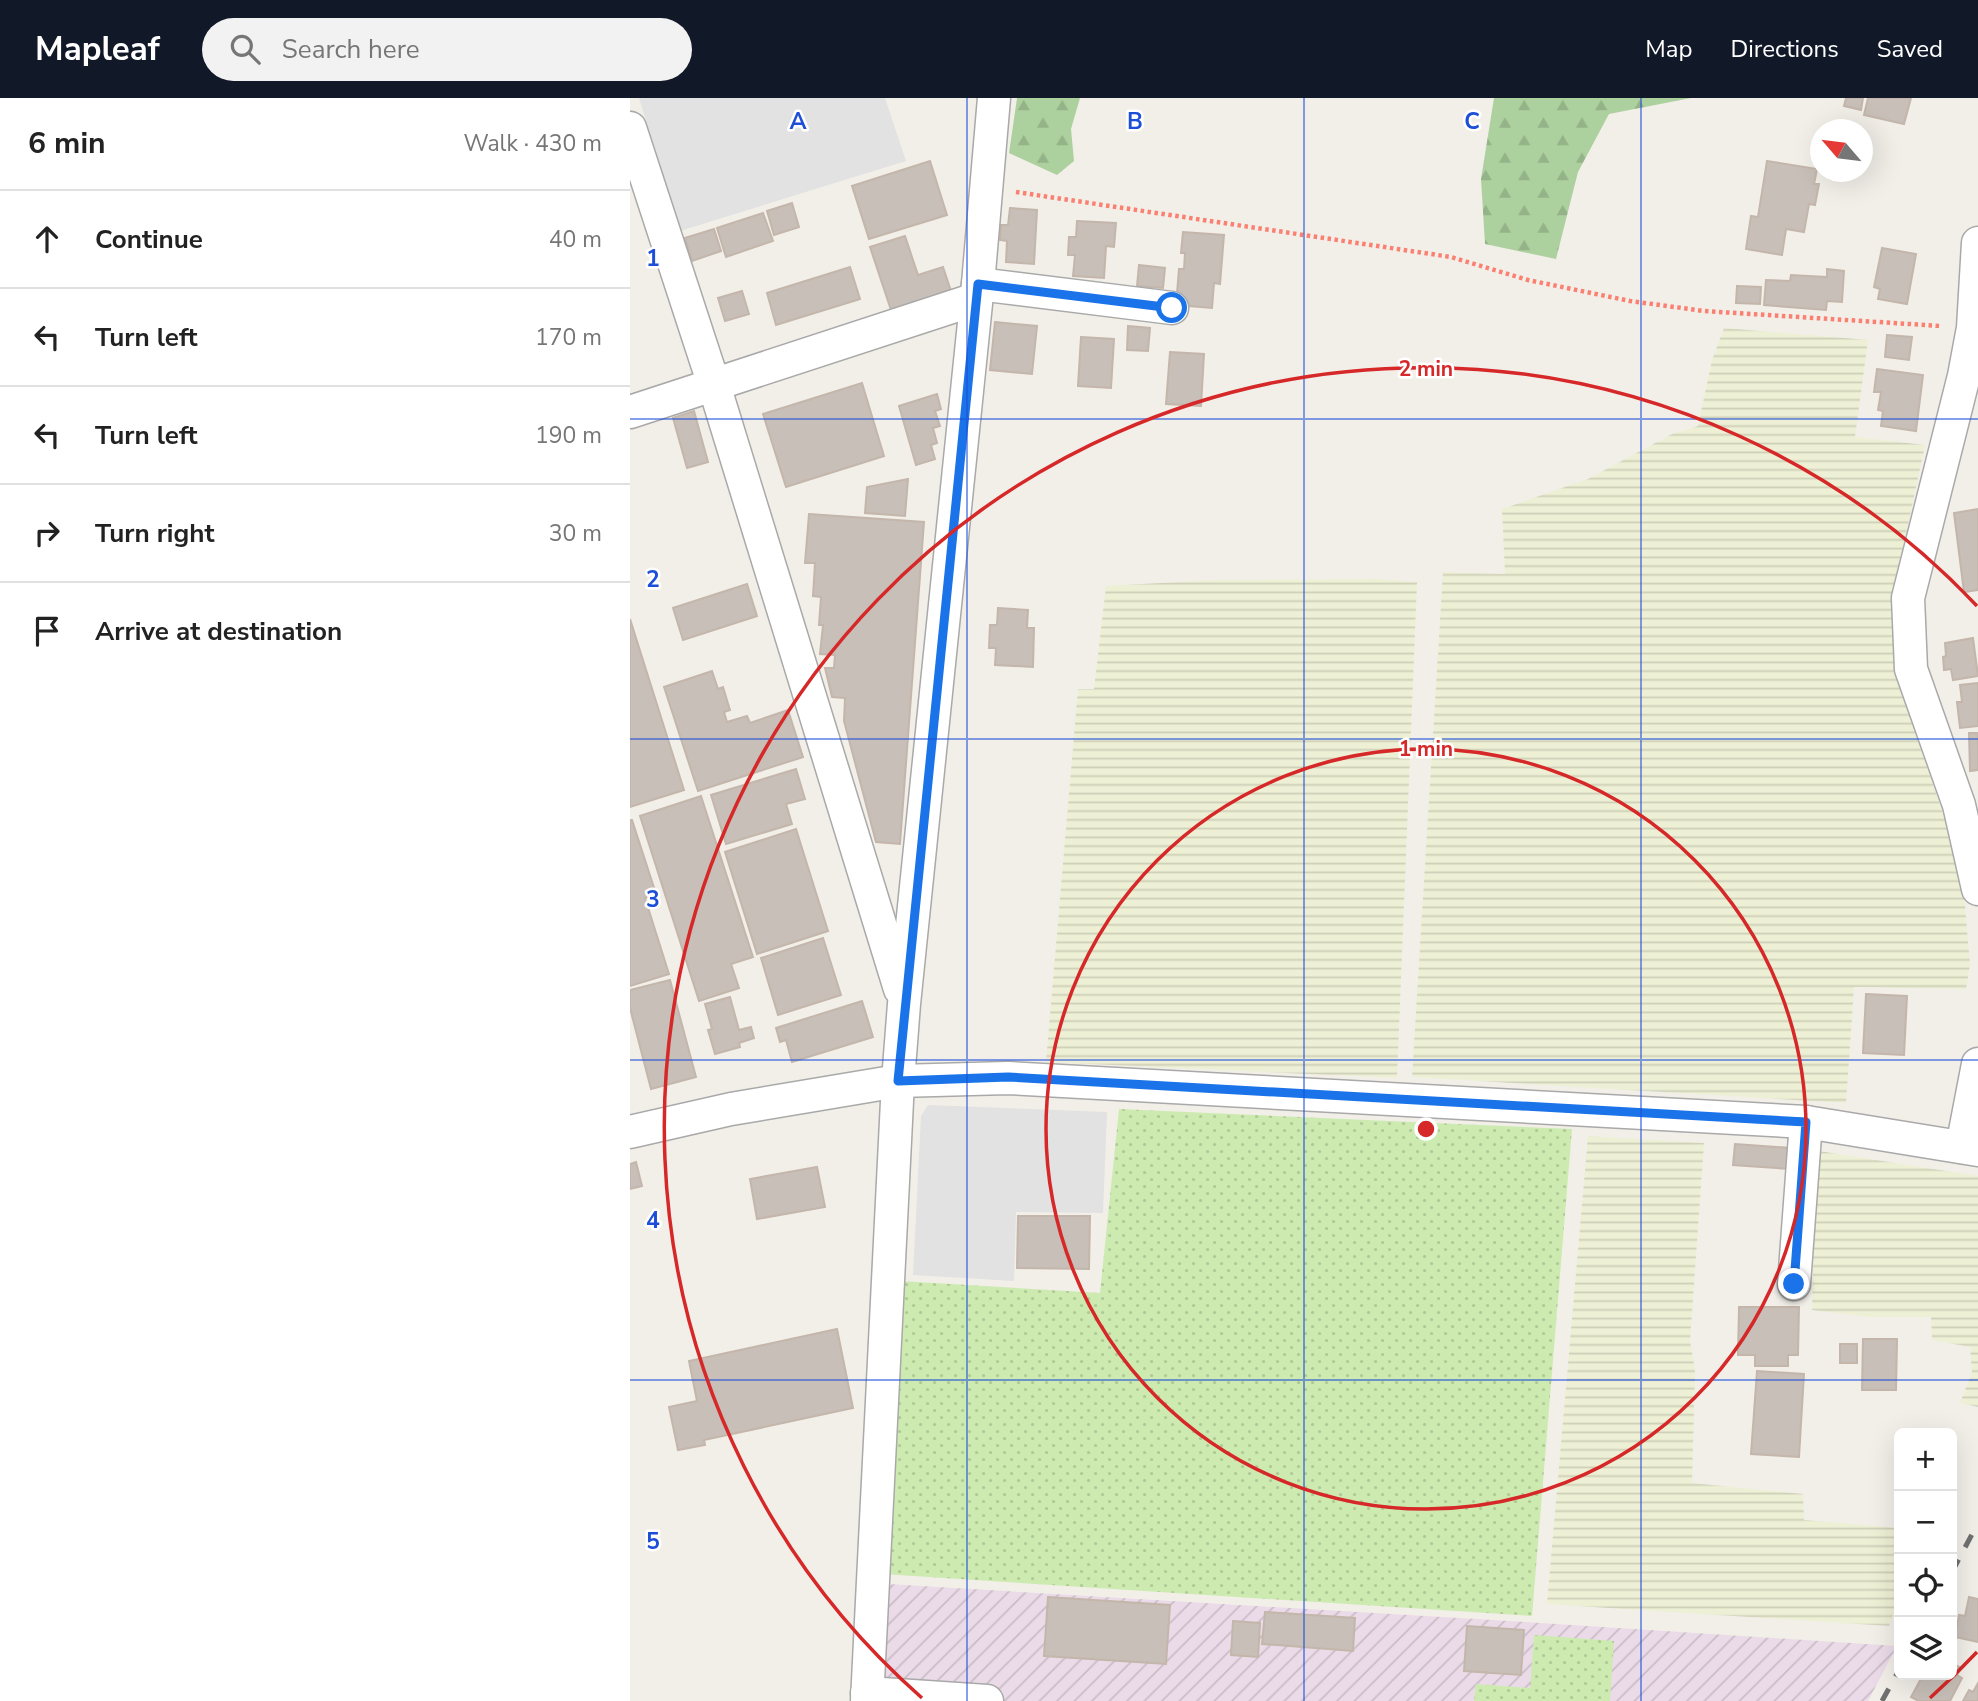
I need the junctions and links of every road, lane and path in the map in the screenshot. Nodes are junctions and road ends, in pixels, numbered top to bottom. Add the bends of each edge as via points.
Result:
1 (994, 98) edge
2 (630, 128) edge
3 (987, 187) junction
4 (1978, 243) edge
5 (977, 292) junction
6 (1172, 308) dead end
7 (1976, 331) edge
8 (714, 385) junction
9 (630, 412) edge
10 (1968, 803) edge
11 (1978, 889) edge
12 (905, 1004) junction
13 (1978, 1064) edge
14 (898, 1081) junction
15 (1806, 1122) junction
16 (630, 1132) edge
17 (1970, 1148) edge
18 (1794, 1284) dead end
19 (867, 1697) edge
20 (987, 1701) edge

1 - 3 street
2 - 8 street
3 - 5 street
3 - 7 path via 1451,257 1528,280 1704,311
4 - 7 street
5 - 6 street
5 - 8 street
5 - 12 street
7 - 10 street via 1908,598 1912,669
8 - 9 street
8 - 12 street
10 - 11 street
12 - 14 street
13 - 17 street
14 - 15 street via 1008,1077
14 - 16 street via 731,1109
14 - 19 street
15 - 17 street
15 - 18 street
19 - 20 street

